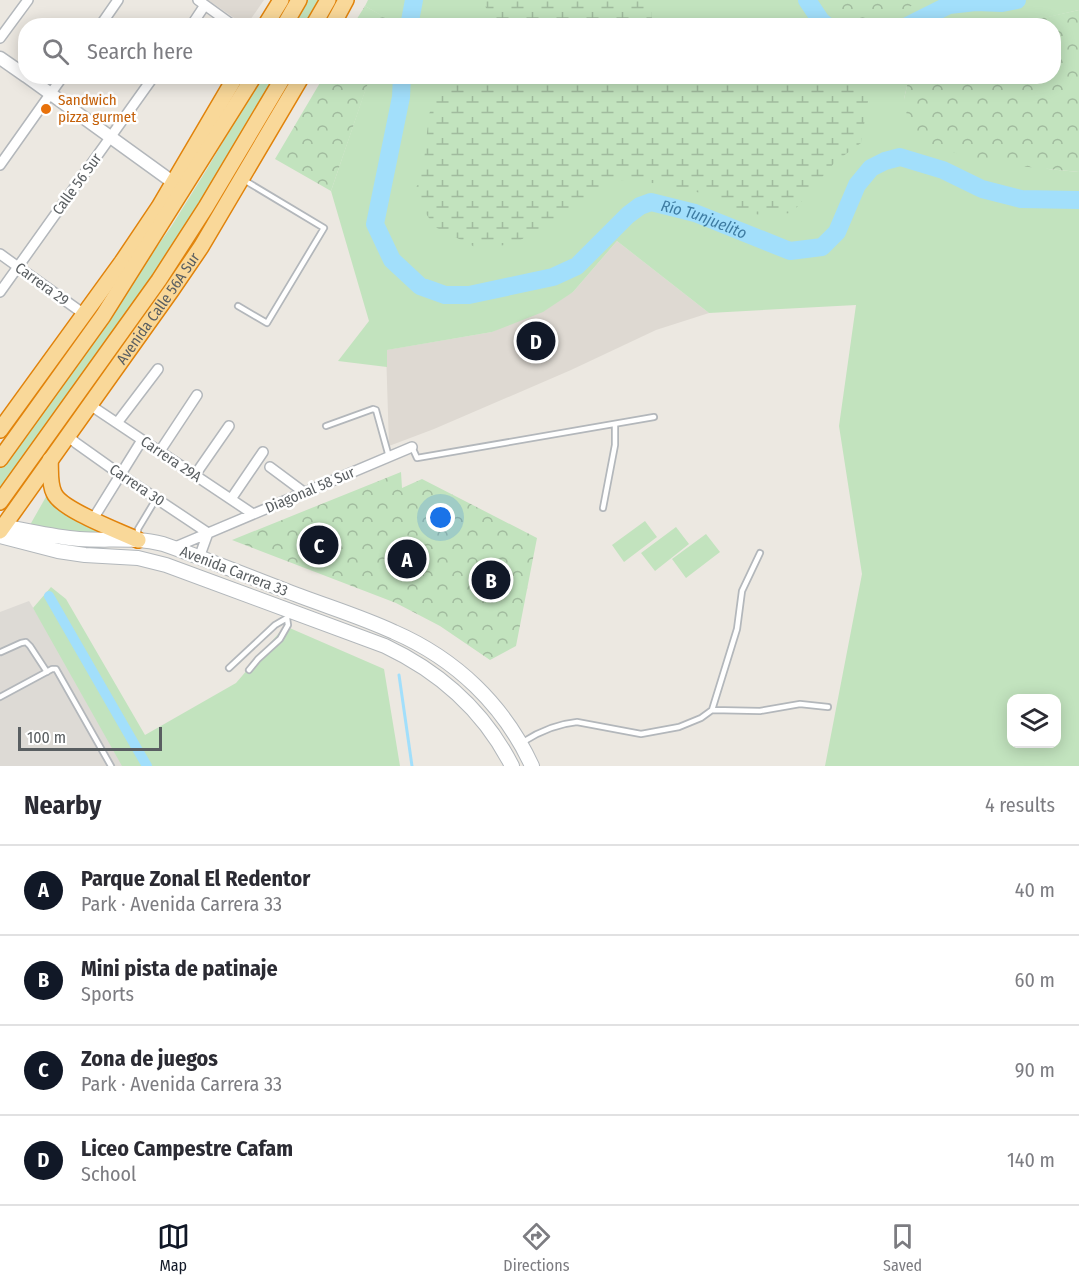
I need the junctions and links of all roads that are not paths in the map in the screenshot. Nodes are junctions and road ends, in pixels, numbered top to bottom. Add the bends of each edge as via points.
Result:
1 (27, 0) edge
2 (118, 0) edge
3 (281, 0) edge
4 (299, 0) edge
5 (328, 0) edge
6 (346, 0) edge
7 (201, 3) edge
8 (106, 18) edge
9 (194, 18) edge
10 (223, 18) edge
11 (270, 18) edge
12 (289, 18) edge
13 (318, 18) edge
14 (336, 18) edge
15 (0, 38) edge
16 (0, 58) edge
17 (18, 70) edge
18 (37, 84) edge
19 (58, 84) edge
20 (148, 84) edge
21 (231, 84) edge
22 (244, 84) edge
23 (250, 84) edge
24 (279, 84) edge
25 (297, 84) edge
26 (51, 94) junction
27 (243, 96) junction
28 (260, 116) junction
29 (111, 138) junction
30 (0, 165) edge
31 (242, 178) junction
32 (174, 183) junction
33 (0, 254) edge
34 (18, 267) junction
35 (0, 292) edge
36 (238, 306) dead end
37 (84, 314) junction
38 (69, 363) junction
39 (117, 366) junction
40 (158, 369) dead end
41 (84, 385) junction
42 (30, 390) junction
43 (197, 395) dead end
44 (90, 405) junction
45 (654, 417) dead end
46 (117, 423) junction
47 (615, 424) junction
48 (228, 426) dead end
49 (326, 426) dead end
50 (0, 430) edge
51 (68, 436) junction
52 (142, 440) junction
53 (412, 447) joint
54 (160, 452) junction
55 (263, 452) dead end
56 (389, 457) junction
57 (0, 459) edge
58 (50, 460) junction
59 (270, 467) dead end
60 (121, 475) junction
61 (195, 475) junction
62 (305, 492) junction
63 (157, 498) junction
64 (231, 499) junction
65 (0, 502) edge
66 (603, 508) dead end
67 (253, 514) junction
68 (93, 519) junction
69 (1, 530) edge
70 (208, 533) junction
71 (138, 540) junction
72 (173, 548) junction
73 (760, 553) dead end
74 (138, 558) junction
75 (199, 558) junction
76 (193, 574) junction
77 (289, 615) junction
78 (1, 652) edge
79 (229, 668) dead end
80 (249, 670) dead end
81 (47, 672) junction
82 (0, 698) edge
83 (828, 707) dead end
84 (712, 711) junction
85 (521, 744) junction
86 (111, 766) edge
87 (512, 766) edge
88 (532, 766) edge

1 - 15 street
2 - 8 street
3 - 11 highway
4 - 12 highway
5 - 13 highway
6 - 14 highway
7 - 9 street
7 - 10 street
16 - 17 street
18 - 26 street
19 - 26 street
20 - 29 street, Calle 56 Sur
21 - 32 highway
22 - 27 highway
23 - 27 highway
24 - 28 highway, Avenida Calle 56A Sur
25 - 31 highway, Avenida Calle 56A Sur
26 - 29 street
26 - 30 street
27 - 38 highway
28 - 31 highway
28 - 41 highway, Avenida Calle 56A Sur via 159,280
29 - 32 street
29 - 34 street, Calle 56 Sur
31 - 36 lane via 324,228 267,323
31 - 39 highway, Avenida Calle 56A Sur via 183,273
32 - 37 highway
33 - 34 street, Carrera 29
34 - 35 street, Calle 56 Sur
34 - 37 street, Carrera 29
37 - 42 highway
38 - 42 highway
38 - 57 highway
39 - 41 highway
39 - 44 highway, Avenida Calle 56A Sur
40 - 46 street
41 - 65 highway, Avenida Calle 56A Sur
42 - 50 highway
43 - 54 street
44 - 46 street, Carrera 29A
44 - 51 highway, Avenida Calle 56A Sur
45 - 47 lane
46 - 52 street, Carrera 29A
47 - 53 lane via 417,458
47 - 66 lane
48 - 61 street
49 - 56 lane via 374,409
51 - 58 highway, Avenida Calle 56A Sur
51 - 60 street, Carrera 30
52 - 54 street, Carrera 29A
52 - 60 street
53 - 56 street, Diagonal 58 Sur
54 - 61 street, Carrera 29A
55 - 64 street
56 - 62 street, Diagonal 58 Sur
58 - 68 highway via 56,496 65,506
58 - 69 highway, Avenida Calle 56A Sur
59 - 62 street
60 - 63 street, Carrera 30
60 - 68 street
61 - 64 street, Carrera 29A
62 - 67 street, Diagonal 58 Sur
63 - 70 street, Carrera 30
63 - 71 lane via 138,530
64 - 67 street, Carrera 29A
67 - 70 street, Diagonal 58 Sur
68 - 71 highway
69 - 71 main road, Avenida Carrera 33
69 - 74 main road, Avenida Carrera 33 via 58,551
70 - 72 street, Diagonal 58 Sur
70 - 75 street
71 - 72 main road, Avenida Carrera 33
72 - 74 main road
72 - 75 main road, Avenida Carrera 33
73 - 84 lane via 742,591 737,628
74 - 76 main road, Avenida Carrera 33
75 - 76 main road
75 - 85 main road, Avenida Carrera 33 via 396,632 433,652 485,694
76 - 77 main road, Avenida Carrera 33
77 - 79 lane
77 - 80 lane via 284,634
77 - 87 main road, Avenida Carrera 33 via 338,628 427,669 461,696 486,724
78 - 81 lane via 26,642
81 - 82 lane
81 - 86 lane via 56,669
83 - 84 lane via 800,704 760,711
84 - 85 lane via 679,727 641,734 567,723 543,730
85 - 88 main road, Avenida Carrera 33

